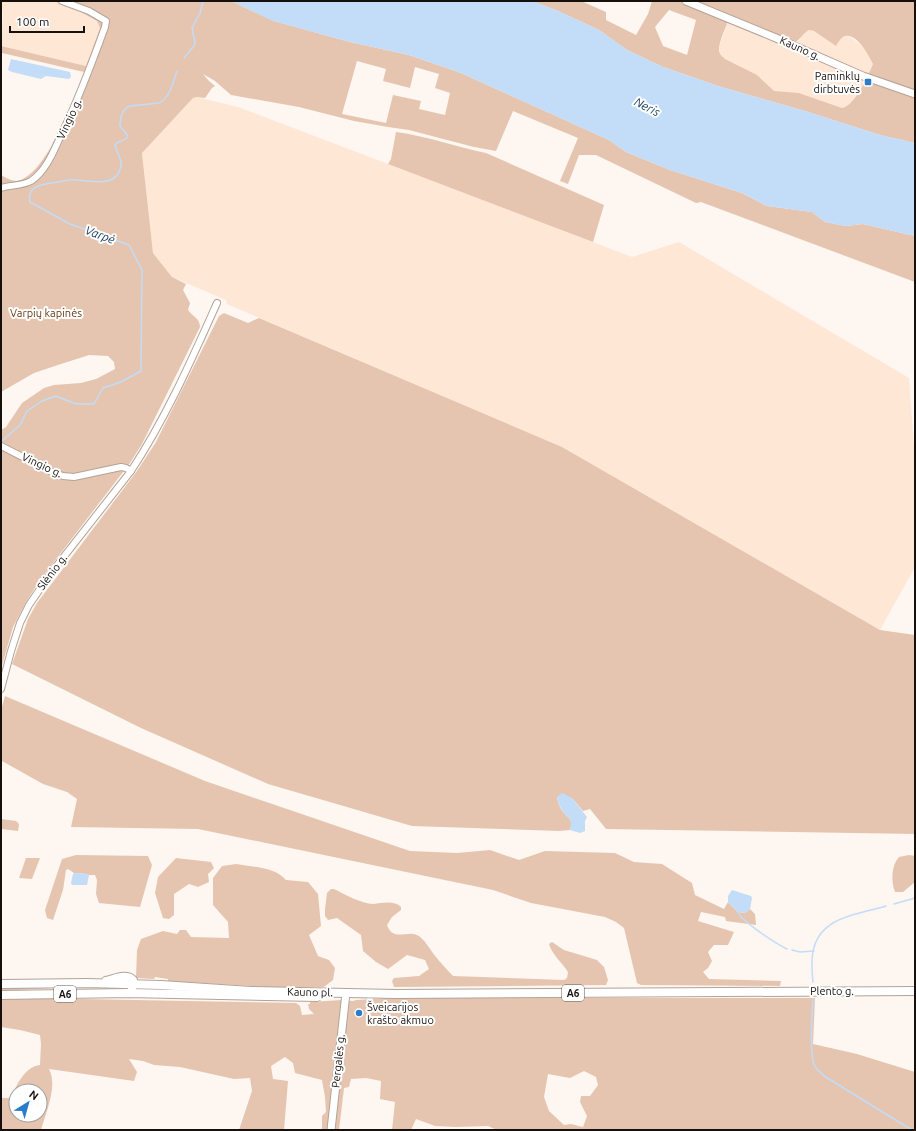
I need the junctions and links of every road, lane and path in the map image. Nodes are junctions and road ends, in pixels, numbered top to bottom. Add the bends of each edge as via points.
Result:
1 (62, 1) edge
2 (686, 1) edge
3 (915, 94) edge
4 (1, 188) edge
5 (217, 303) dead end
6 (1, 446) edge
7 (131, 471) junction
8 (1, 689) edge
9 (1, 984) edge
10 (133, 984) junction
11 (915, 991) edge
12 (128, 993) junction
13 (346, 993) junction
14 (1, 995) edge
15 (331, 1130) edge

1 - 4 street, Vingio g. via 89,11 106,21 76,105 44,168 29,182
2 - 3 main road, Kauno g. via 863,76
5 - 7 street, Slėnio g. via 152,438
6 - 7 street, Vingio g. via 63,476 74,477 121,467
7 - 8 street, Slėnio g. via 33,598 20,623
9 - 10 highway, A6 via 87,983 125,976 130,977
10 - 12 highway
10 - 13 highway, Kauno pl. / A6
11 - 13 highway, Plento g. / A6
12 - 13 highway, Kauno pl. / A6 via 295,997
12 - 14 highway, Kauno pl. / A6
13 - 15 main road, Pergalės g.

